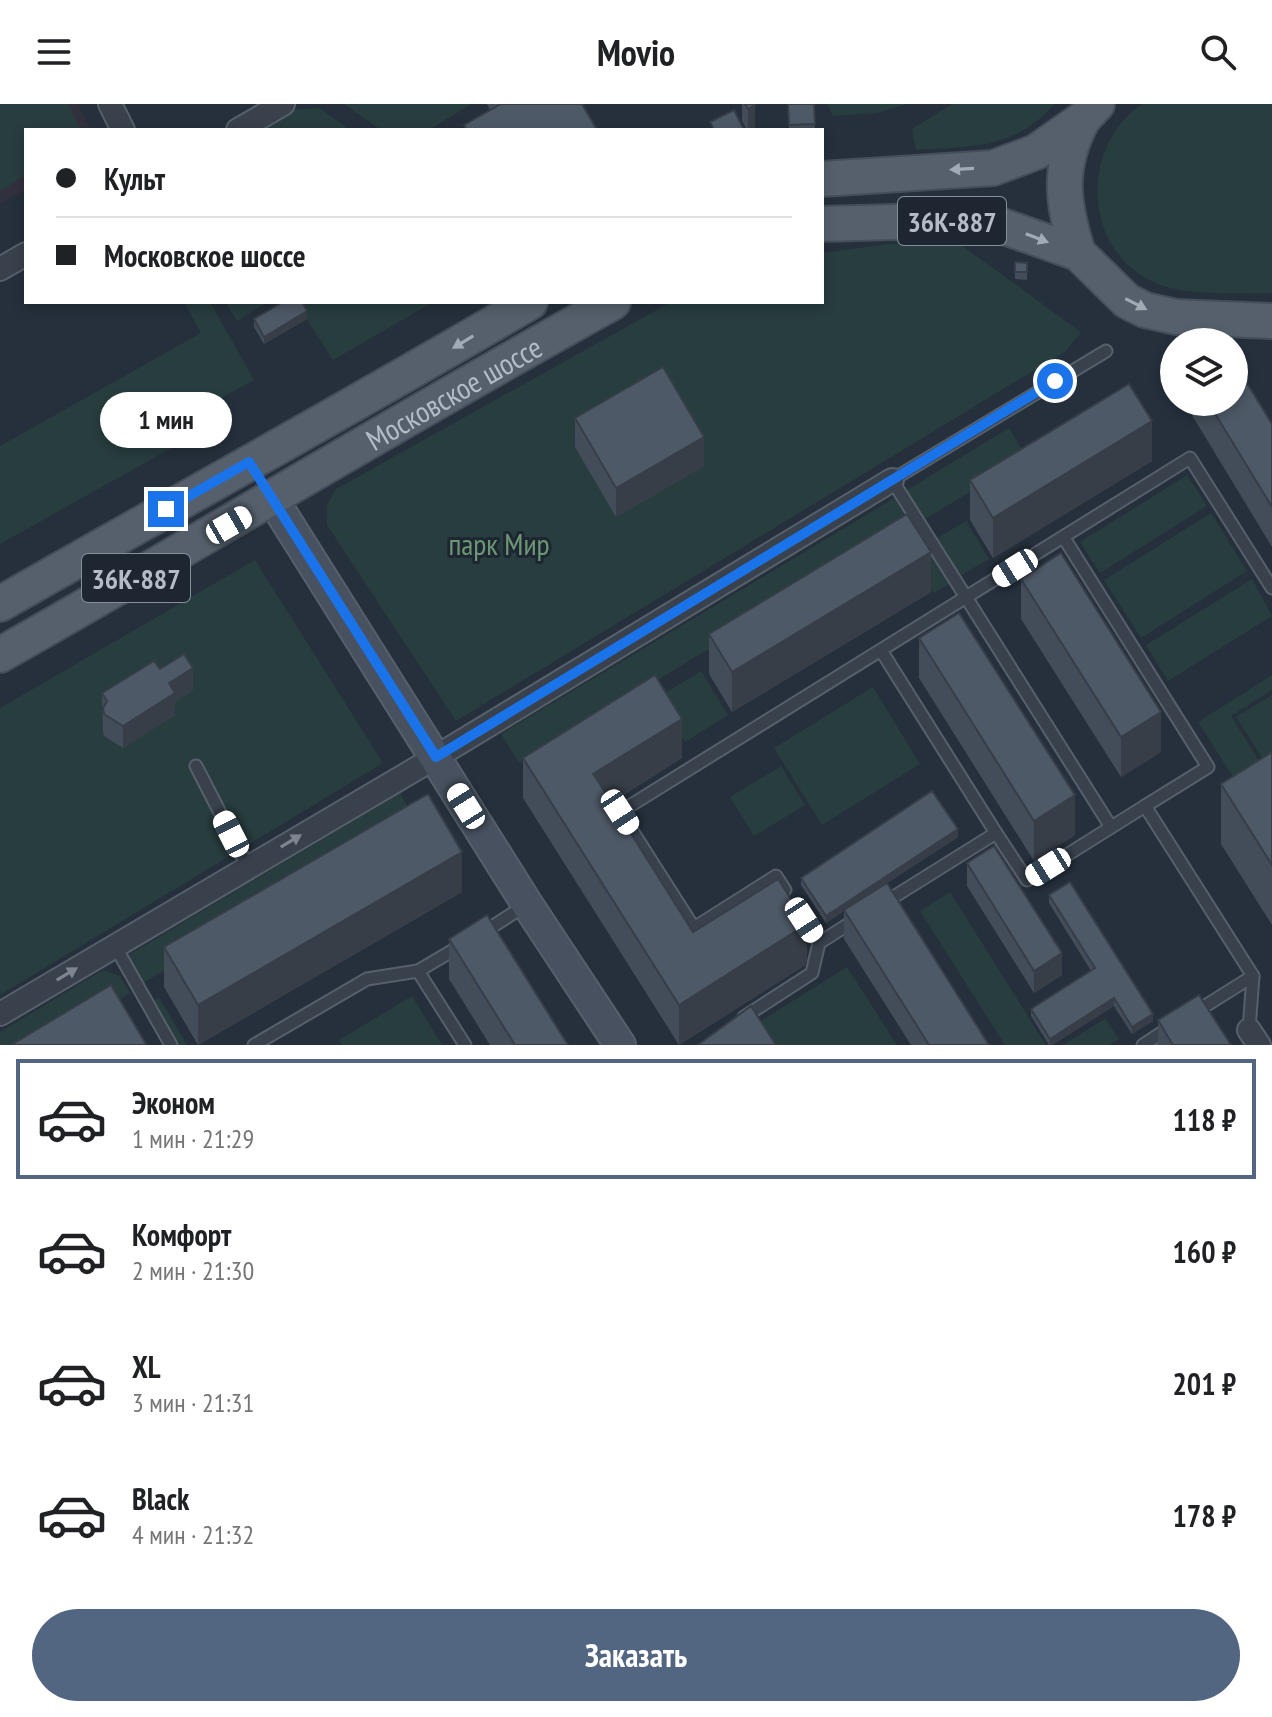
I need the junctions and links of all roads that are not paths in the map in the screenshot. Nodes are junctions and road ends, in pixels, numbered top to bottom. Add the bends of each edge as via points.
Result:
1 (110, 104) edge
2 (283, 104) edge
3 (1090, 112) edge
4 (122, 128) edge
5 (241, 128) edge
6 (824, 179) edge
7 (824, 224) edge
8 (1078, 253) junction
9 (24, 255) edge
10 (0, 269) edge
11 (527, 304) edge
12 (609, 304) edge
13 (1272, 321) edge
14 (1106, 351) dead end
15 (892, 480) junction
16 (261, 481) junction
17 (1064, 538) junction
18 (1272, 588) edge
19 (967, 599) junction
20 (0, 604) edge
21 (0, 629) edge
22 (882, 652) junction
23 (0, 655) edge
24 (436, 757) junction
25 (196, 766) dead end
26 (1145, 806) junction
27 (1111, 827) junction
28 (996, 833) junction
29 (248, 867) junction
30 (527, 904) junction
31 (819, 943) junction
32 (115, 946) junction
33 (418, 971) junction
34 (1253, 976) junction
35 (0, 1014) edge
36 (750, 1032) edge
37 (1254, 1038) edge
38 (171, 1045) edge
39 (254, 1045) edge
40 (465, 1045) edge
41 (620, 1045) edge
42 (1143, 1045) edge

1 - 4 street
2 - 5 street
3 -> 6 main road, 36К-887 via 1036,152 993,168
3 - 8 main road, 36К-887 via 1064,166
7 -> 8 main road, 36К-887 via 965,220 1008,228
8 -> 13 main road, 36К-887 via 1127,301 1145,310 1176,317
9 - 10 street
11 -> 16 main road, Московское шоссе / 36К-887 via 319,427
12 - 16 main road, Московское шоссе / 36К-887 via 335,457
14 - 15 lane
15 - 19 lane
15 - 24 street
16 - 20 main road, Московское шоссе / 36К-887
16 - 21 main road, Московское шоссе / 36К-887
16 - 23 main road, Московское шоссе / 36К-887
16 - 24 main road
17 - 18 lane via 1190,458
17 - 19 lane
17 - 26 lane via 1208,767
19 - 22 lane
19 - 27 lane
22 - 28 lane
22 - 31 lane via 620,812 694,928 776,876
29 -> 24 street
24 - 30 main road
25 - 29 lane
26 - 27 lane
26 - 34 lane
27 - 28 lane via 1027,880
28 - 31 lane
29 - 32 street
30 - 33 lane
30 - 41 main road
31 - 36 lane via 812,973 736,1022
35 -> 32 street
32 - 38 lane
33 - 39 lane via 367,979
33 - 40 lane
34 - 37 lane
34 - 42 lane

